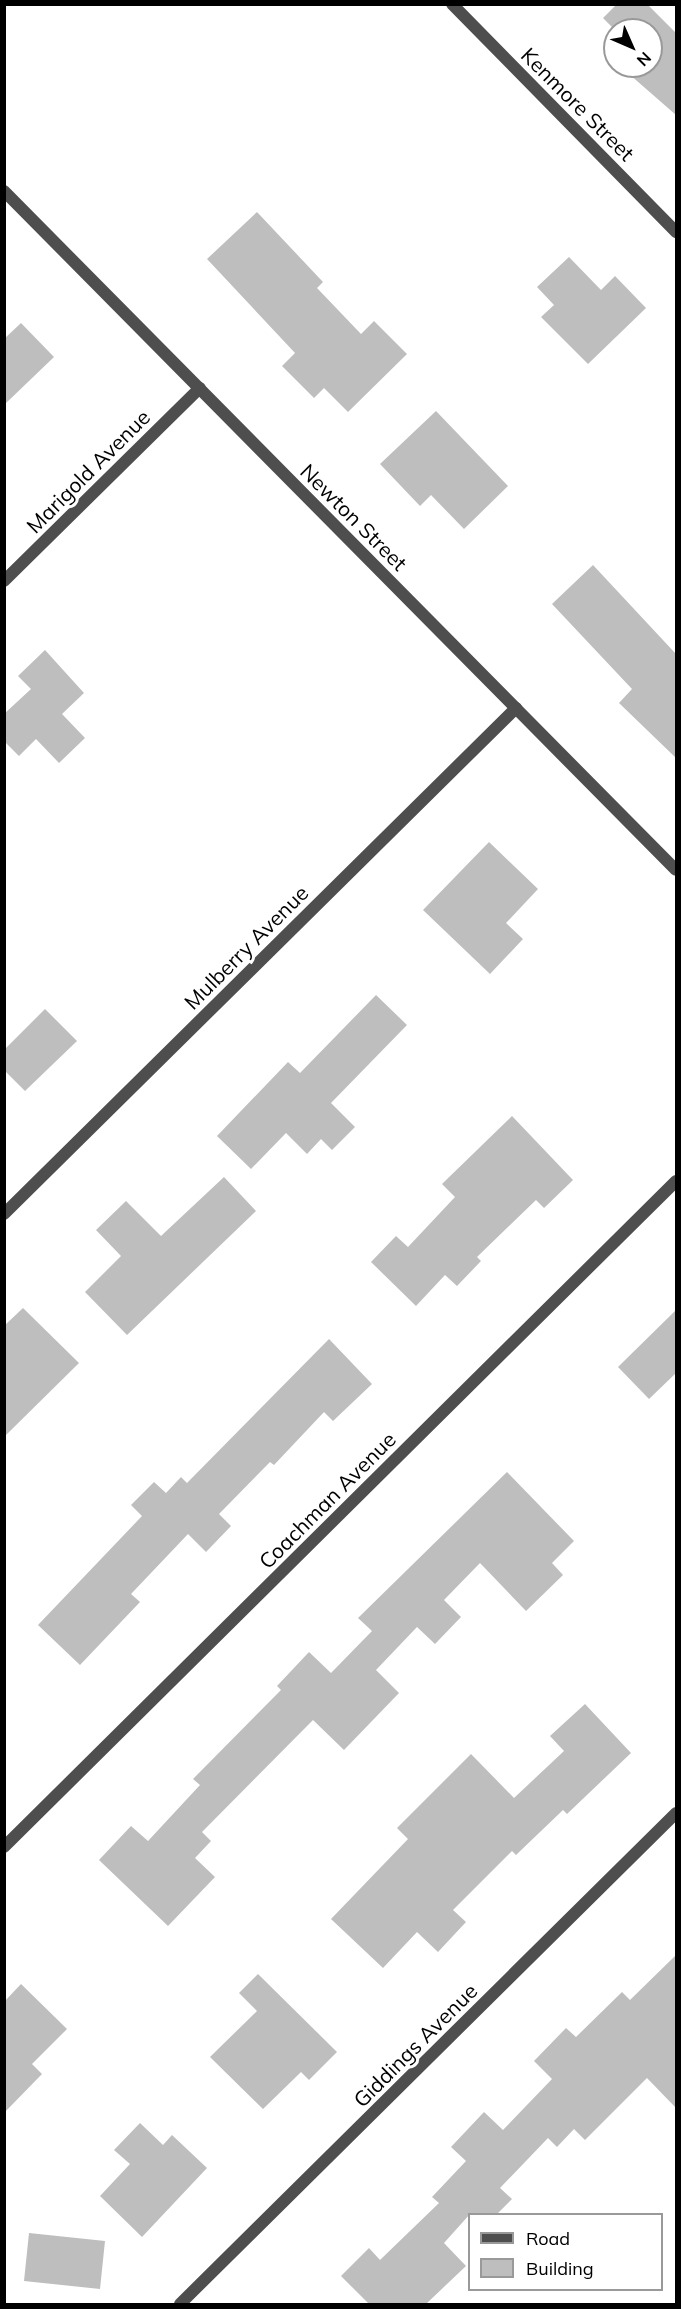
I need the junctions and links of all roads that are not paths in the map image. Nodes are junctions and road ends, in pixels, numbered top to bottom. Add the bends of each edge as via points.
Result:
1 (452, 4) edge
2 (4, 191) edge
3 (676, 232) edge
4 (200, 388) junction
5 (4, 581) edge
6 (516, 708) junction
7 (676, 870) edge
8 (676, 1181) edge
9 (4, 1214) edge
10 (676, 1813) edge
11 (4, 1846) edge
12 (180, 2304) edge

1 - 3 street, Kenmore Street
2 - 4 street, Newton Street
4 - 5 street, Marigold Avenue
4 - 6 street, Newton Street
6 - 7 street, Newton Street
6 - 9 street, Mulberry Avenue
8 - 11 street, Coachman Avenue
10 - 12 street, Giddings Avenue

